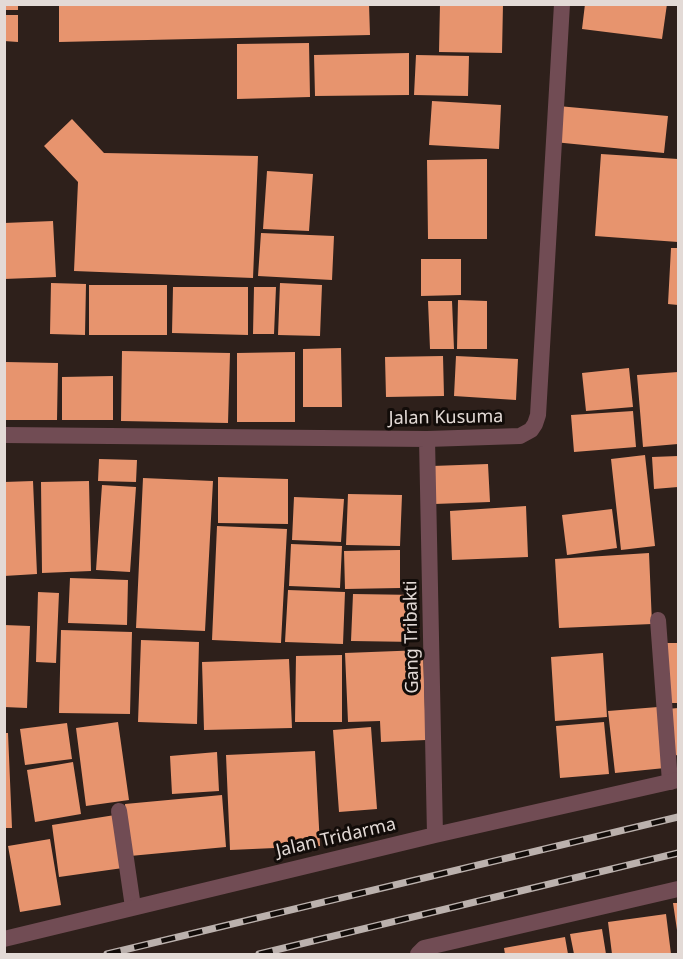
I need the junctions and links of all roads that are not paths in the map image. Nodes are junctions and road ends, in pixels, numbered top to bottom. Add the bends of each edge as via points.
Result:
1 (562, 4) edge
2 (4, 435) edge
3 (427, 439) junction
4 (658, 620) dead end
5 (674, 781) edge
6 (119, 811) dead end
7 (435, 835) junction
8 (678, 889) edge
9 (133, 907) junction
10 (4, 939) edge
11 (418, 954) edge

1 - 3 street, Jalan Kusuma via 535,424 520,436
2 - 3 street, Jalan Kusuma
3 - 7 street, Gang Tribakti
4 - 5 street
5 - 7 street, Jalan Tridarma
6 - 9 street
7 - 9 street, Jalan Tridarma
8 - 11 street via 424,948
9 - 10 street, Jalan Tridarma

